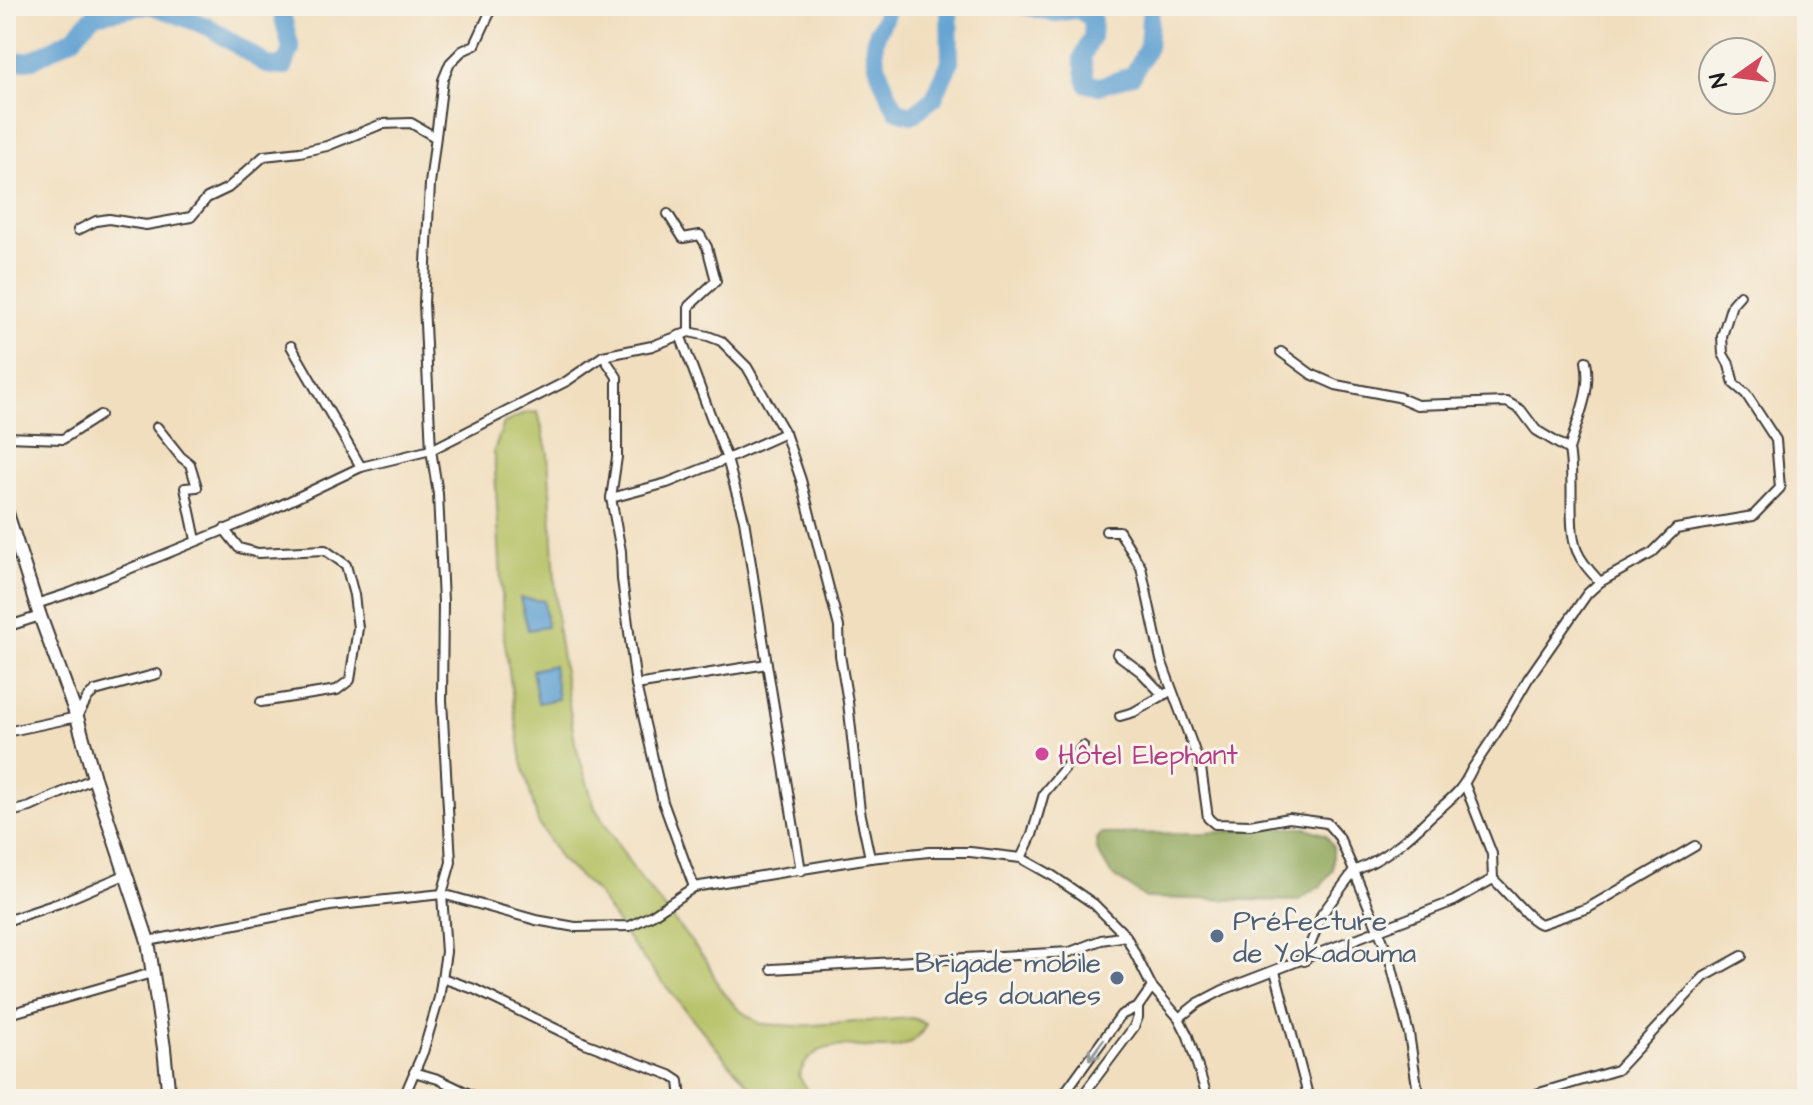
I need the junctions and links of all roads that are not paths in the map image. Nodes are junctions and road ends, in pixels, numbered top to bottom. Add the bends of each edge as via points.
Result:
1 (493, 6) edge
2 (435, 137) junction
3 (668, 214) dead end
4 (78, 230) dead end
5 (1740, 295) dead end
6 (685, 333) junction
7 (291, 346) dead end
8 (1281, 352) dead end
9 (603, 356) junction
10 (1586, 361) dead end
11 (100, 415) dead end
12 (157, 427) dead end
13 (785, 433) junction
14 (6, 437) edge
15 (431, 450) junction
16 (1569, 450) junction
17 (727, 459) junction
18 (361, 467) junction
19 (611, 498) junction
20 (6, 510) edge
21 (8, 524) edge
22 (224, 529) junction
23 (1106, 531) dead end
24 (196, 540) junction
25 (1600, 582) junction
26 (38, 610) junction
27 (6, 627) edge
28 (1117, 654) dead end
29 (767, 664) junction
30 (157, 674) dead end
31 (636, 685) junction
32 (1167, 693) junction
33 (261, 702) dead end
34 (1120, 716) dead end
35 (77, 717) junction
36 (6, 732) edge
37 (1083, 746) dead end
38 (94, 778) junction
39 (1465, 785) junction
40 (6, 813) edge
41 (1695, 846) dead end
42 (870, 858) junction
43 (1021, 858) junction
44 (801, 871) junction
45 (1354, 871) junction
46 (127, 874) junction
47 (1493, 879) junction
48 (694, 887) junction
49 (442, 894) junction
50 (6, 921) edge
51 (1379, 931) junction
52 (1126, 936) junction
53 (148, 941) junction
54 (1742, 956) dead end
55 (1304, 961) junction
56 (772, 969) dead end
57 (1275, 971) junction
58 (152, 973) junction
59 (442, 978) junction
60 (1152, 987) junction
61 (1138, 1007) junction
62 (6, 1015) edge
63 (1179, 1018) junction
64 (414, 1072) junction
65 (167, 1097) edge
66 (403, 1099) edge
67 (480, 1099) edge
68 (681, 1099) edge
69 (1060, 1099) edge
70 (1080, 1099) edge
71 (1208, 1099) edge
72 (1309, 1099) edge
73 (1419, 1099) edge
74 (1519, 1099) edge

1 - 2 street via 475,45 450,63
2 - 4 street via 411,123 382,124 327,146 264,156 228,188 207,198 191,217 146,225 109,219
2 - 15 street via 424,303
3 - 6 street via 683,238 700,235 716,281 689,306
5 - 25 street via 1722,336 1723,354 1734,384 1776,440 1780,488 1753,516 1676,529 1652,553
6 - 9 street
6 - 13 street via 721,341 736,354
6 - 17 street
7 - 18 street
8 - 16 street via 1336,385 1417,405 1507,402 1536,430
9 - 15 street via 567,381
9 - 19 street via 617,377
10 - 16 street via 1586,397
11 - 14 street via 63,439
12 - 24 street via 190,464 197,487 185,488
13 - 17 street
13 - 42 street via 837,615
15 - 18 street
15 - 49 street via 438,494 451,862
16 - 25 street via 1575,549
17 - 19 street
17 - 29 street via 744,520
18 - 22 street
19 - 31 street
20 - 21 main road
21 - 26 main road
22 - 24 street
22 - 33 street via 239,548 258,553 325,550 346,565 354,595 358,628 350,680 337,690
23 - 32 street via 1119,531 1141,567
24 - 26 street
25 - 39 street via 1571,614
26 - 27 street
26 - 35 main road
28 - 32 street
29 - 31 street
29 - 44 street
30 - 35 street via 95,691
31 - 48 street via 663,802
32 - 34 street
32 - 45 street via 1201,768 1208,818 1215,824 1289,818 1327,823
35 - 36 street
35 - 38 main road
37 - 43 street via 1044,793
38 - 40 street
38 - 46 main road
39 - 45 street via 1392,852
39 - 47 street via 1492,854
41 - 47 street via 1588,908 1541,924
42 - 43 street via 970,852
42 - 44 street
43 - 52 street via 1094,904
44 - 48 street
45 - 51 street
45 - 55 street via 1322,914
46 - 50 street
46 - 53 main road
47 - 51 street
48 - 49 street via 630,926 575,927
49 - 53 street via 303,910
49 - 59 street
51 - 55 street
51 - 73 street via 1404,1012
52 - 56 street via 1070,952
52 - 60 street
53 - 58 main road
54 - 74 street via 1704,977 1617,1070
55 - 57 street
57 - 63 street via 1223,990
57 - 72 street
58 - 62 street
58 - 65 main road
59 - 64 street
59 - 68 street via 670,1075 679,1081
60 - 61 street
60 - 63 street
61 -> 69 street via 1121,1015
61 - 70 street via 1134,1027
63 - 71 street
64 - 66 street
64 - 67 street

